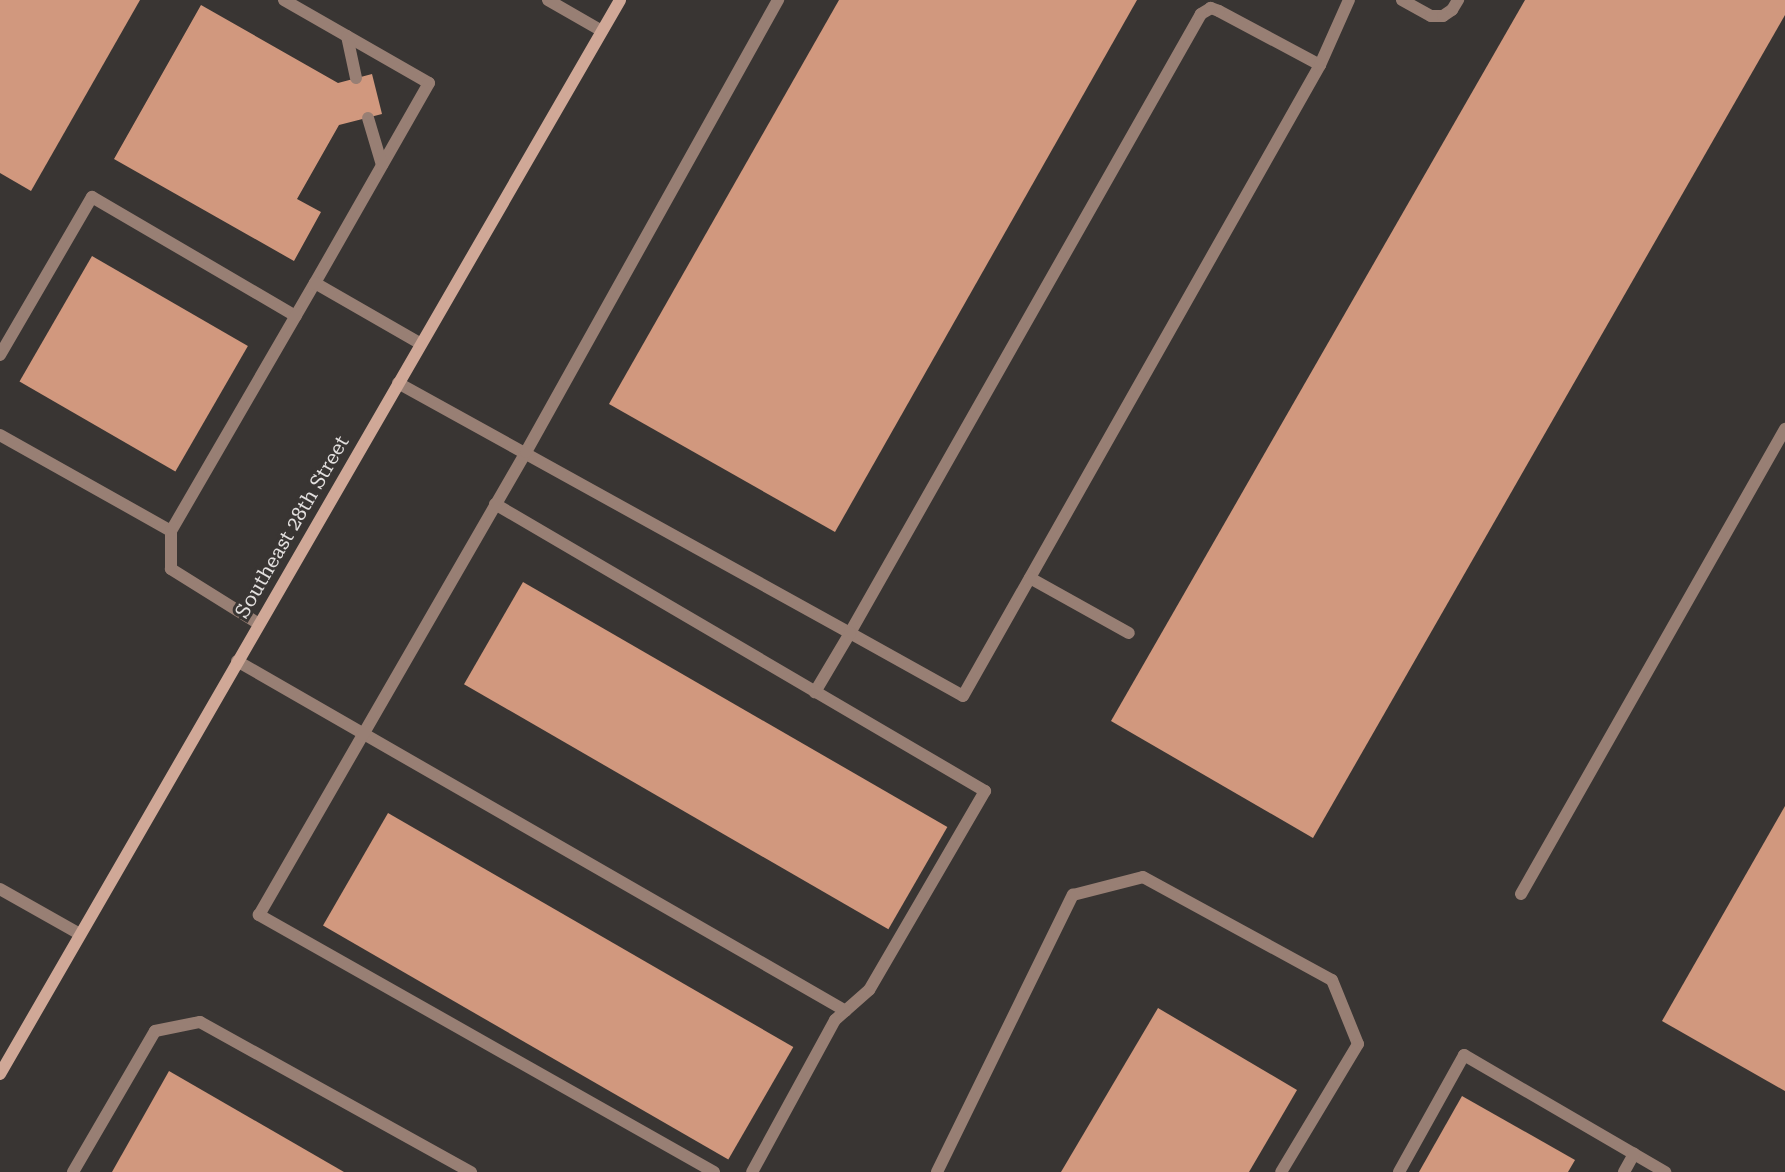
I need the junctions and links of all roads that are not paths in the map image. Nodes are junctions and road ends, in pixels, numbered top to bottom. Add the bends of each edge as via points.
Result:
1 (284, 0) edge
2 (548, 0) edge
3 (620, 0) edge
4 (778, 0) edge
5 (1349, 0) edge
6 (1402, 0) edge
7 (1458, 0) edge
8 (602, 31) junction
9 (347, 36) junction
10 (1320, 66) junction
11 (356, 78) dead end
12 (368, 118) dead end
13 (382, 165) junction
14 (315, 283) junction
15 (296, 316) junction
16 (421, 344) junction
17 (0, 355) edge
18 (398, 383) junction
19 (1785, 429) edge
20 (0, 435) edge
21 (526, 452) junction
22 (495, 504) junction
23 (171, 531) junction
24 (1030, 578) junction
25 (259, 624) junction
26 (850, 633) junction
27 (1129, 633) dead end
28 (237, 661) junction
29 (815, 692) junction
30 (364, 733) junction
31 (0, 888) edge
32 (1521, 894) dead end
33 (80, 934) junction
34 (846, 1011) junction
35 (0, 1074) edge
36 (1634, 1154) junction
37 (73, 1172) edge
38 (471, 1172) edge
39 (714, 1172) edge
40 (752, 1172) edge
41 (937, 1172) edge
42 (1281, 1172) edge
43 (1399, 1172) edge
44 (1624, 1172) edge
45 (1665, 1172) edge

1 - 9 street
2 - 8 street
3 - 8 main road, Southeast 28th Street
4 - 21 street
5 - 10 street
6 - 7 street via 1431,16 1443,16
8 - 16 main road, Southeast 28th Street
9 - 11 street
9 - 13 street via 429,83
10 - 24 street
10 - 26 street via 1219,11 1211,8 1201,14
12 - 13 street
13 - 14 street
14 - 15 street
14 - 16 street
15 - 17 street via 93,197
15 - 23 street
16 - 18 main road, Southeast 28th Street
18 - 21 street
18 - 25 main road, Southeast 28th Street
19 - 32 street
20 - 23 street
21 - 22 street
21 - 26 street
22 - 29 street
22 - 30 street
23 - 25 street via 171,569
24 - 26 street via 963,696
24 - 27 street
25 - 28 main road, Southeast 28th Street
26 - 29 street
28 - 30 street
28 - 33 main road, Southeast 28th Street
29 - 34 street via 985,791 869,990
30 - 34 street
30 - 39 street via 259,915
31 - 33 street
33 - 35 main road, Southeast 28th Street
34 - 40 street via 836,1020
36 - 43 street via 1464,1055
36 - 44 street
36 - 45 street
37 - 38 street via 155,1032 200,1022
41 - 42 street via 1073,895 1143,877 1332,980 1358,1044

